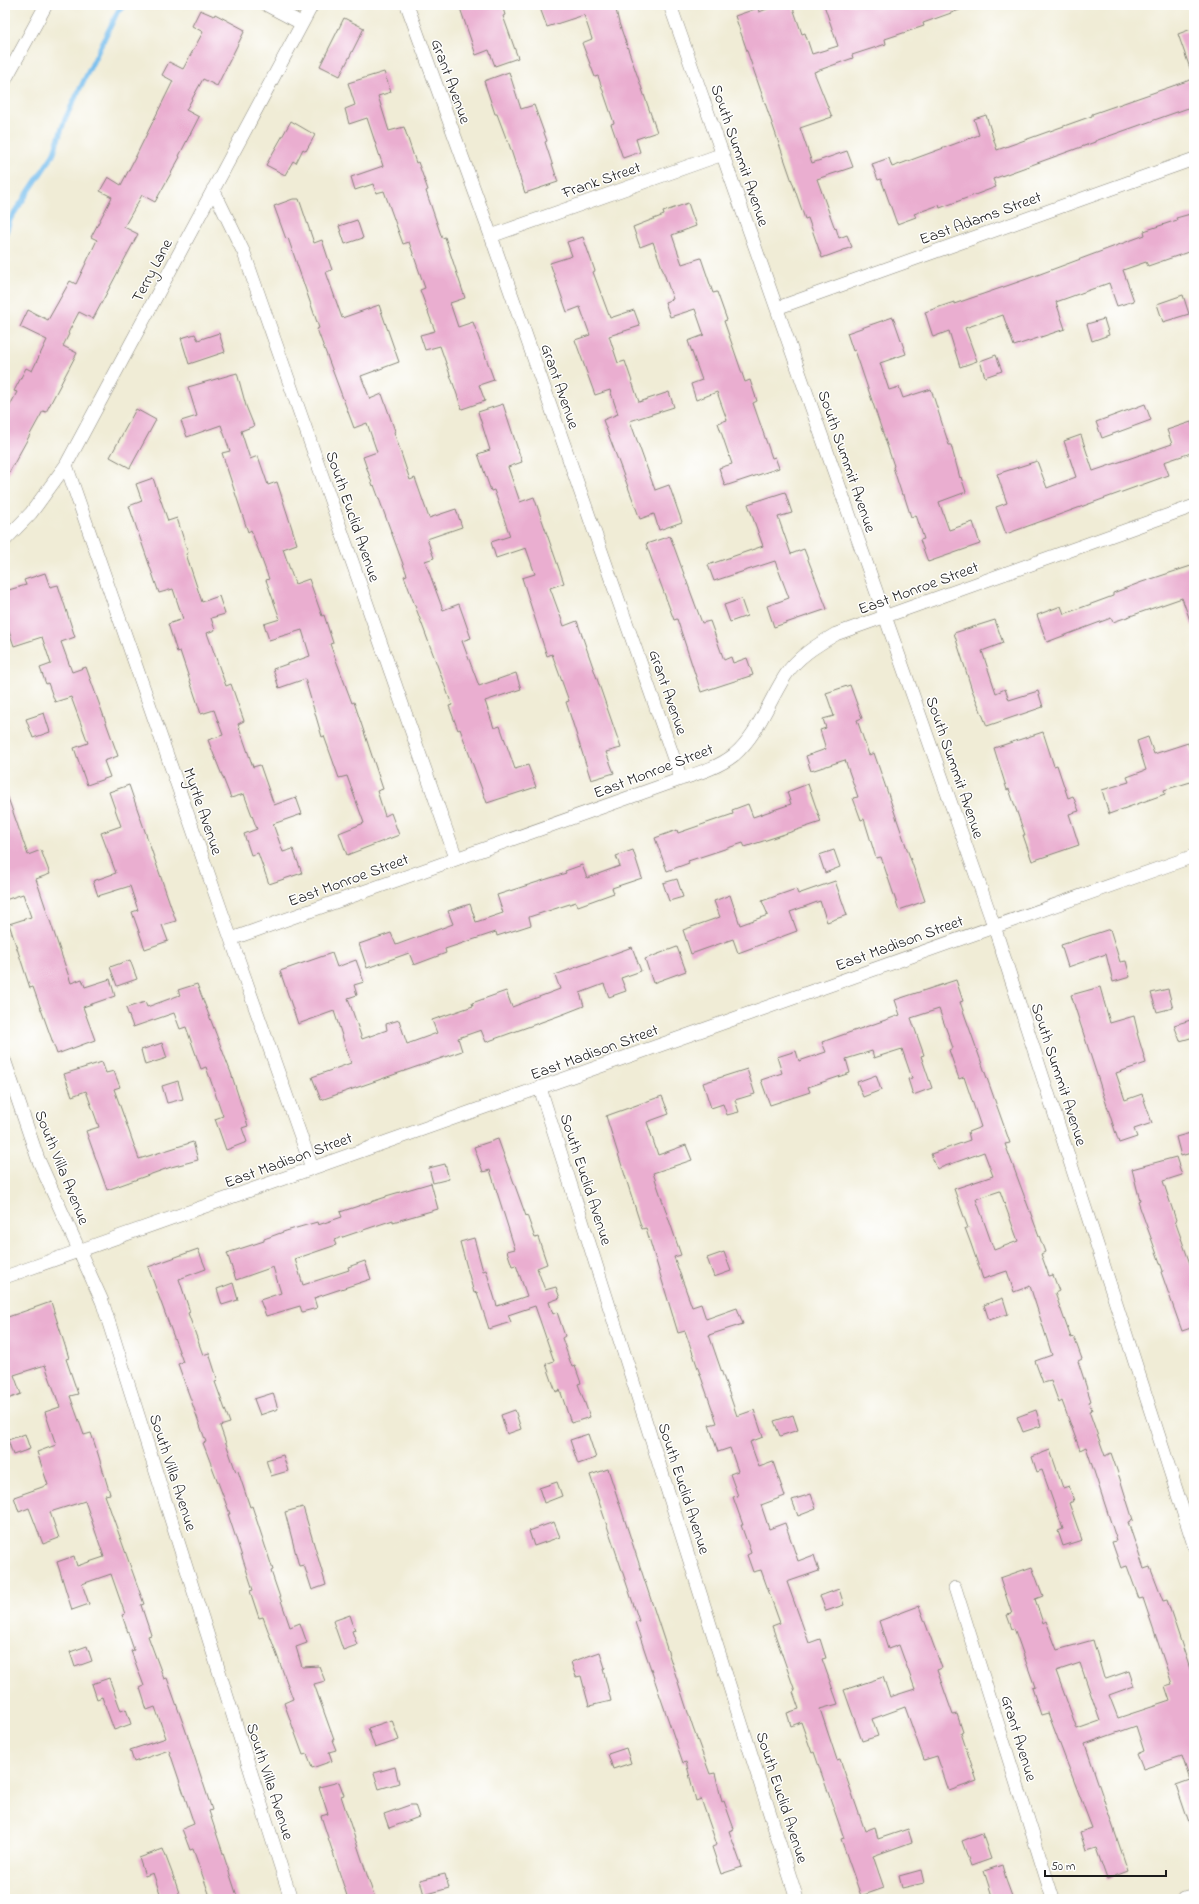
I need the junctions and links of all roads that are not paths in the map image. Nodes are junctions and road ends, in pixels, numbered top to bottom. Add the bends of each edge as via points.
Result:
1 (46, 5) edge
2 (268, 5) edge
3 (312, 5) edge
4 (407, 5) edge
5 (670, 5) edge
6 (302, 23) junction
7 (5, 80) edge
8 (723, 154) junction
9 (1194, 159) edge
10 (213, 189) junction
11 (491, 236) junction
12 (776, 308) junction
13 (66, 464) junction
14 (1194, 506) edge
15 (5, 540) edge
16 (885, 617) junction
17 (681, 779) junction
18 (1194, 856) edge
19 (456, 858) junction
20 (994, 926) junction
21 (231, 939) junction
22 (5, 1062) edge
23 (540, 1088) junction
24 (312, 1168) junction
25 (79, 1251) junction
26 (5, 1277) edge
27 (1194, 1545) edge
28 (955, 1588) dead end
29 (1194, 1896) edge
30 (291, 1899) edge
31 (797, 1899) edge
32 (1053, 1899) edge
33 (1184, 1899) edge

1 - 7 street
2 - 6 street
3 - 6 street, Terry Lane
4 - 11 street, Grant Avenue
5 - 8 street, South Summit Avenue
6 - 10 street, Terry Lane
8 - 11 street, Frank Street
8 - 12 street, South Summit Avenue
9 - 12 street, East Adams Street
10 - 13 street, Terry Lane
10 - 19 street, South Euclid Avenue via 244,253
11 - 17 street, Grant Avenue
12 - 16 street, South Summit Avenue
13 - 15 street, Terry Lane via 31,513
13 - 21 street, Myrtle Avenue
14 - 16 street, East Monroe Street
16 - 17 street, East Monroe Street via 836,634 814,647 796,662 785,676 757,727 738,751 721,764
16 - 20 street, South Summit Avenue
17 - 19 street, East Monroe Street
18 - 20 street, East Madison Street
19 - 21 street, East Monroe Street
20 - 23 street, East Madison Street
20 - 27 street, South Summit Avenue
21 - 24 street, Myrtle Avenue
22 - 25 street, South Villa Avenue via 38,1158
23 - 24 street, East Madison Street
23 - 31 street, South Euclid Avenue
24 - 25 street, East Madison Street
25 - 26 street, East Madison Street
25 - 30 street, South Villa Avenue via 102,1301
28 - 32 street, Grant Avenue
29 - 33 street

